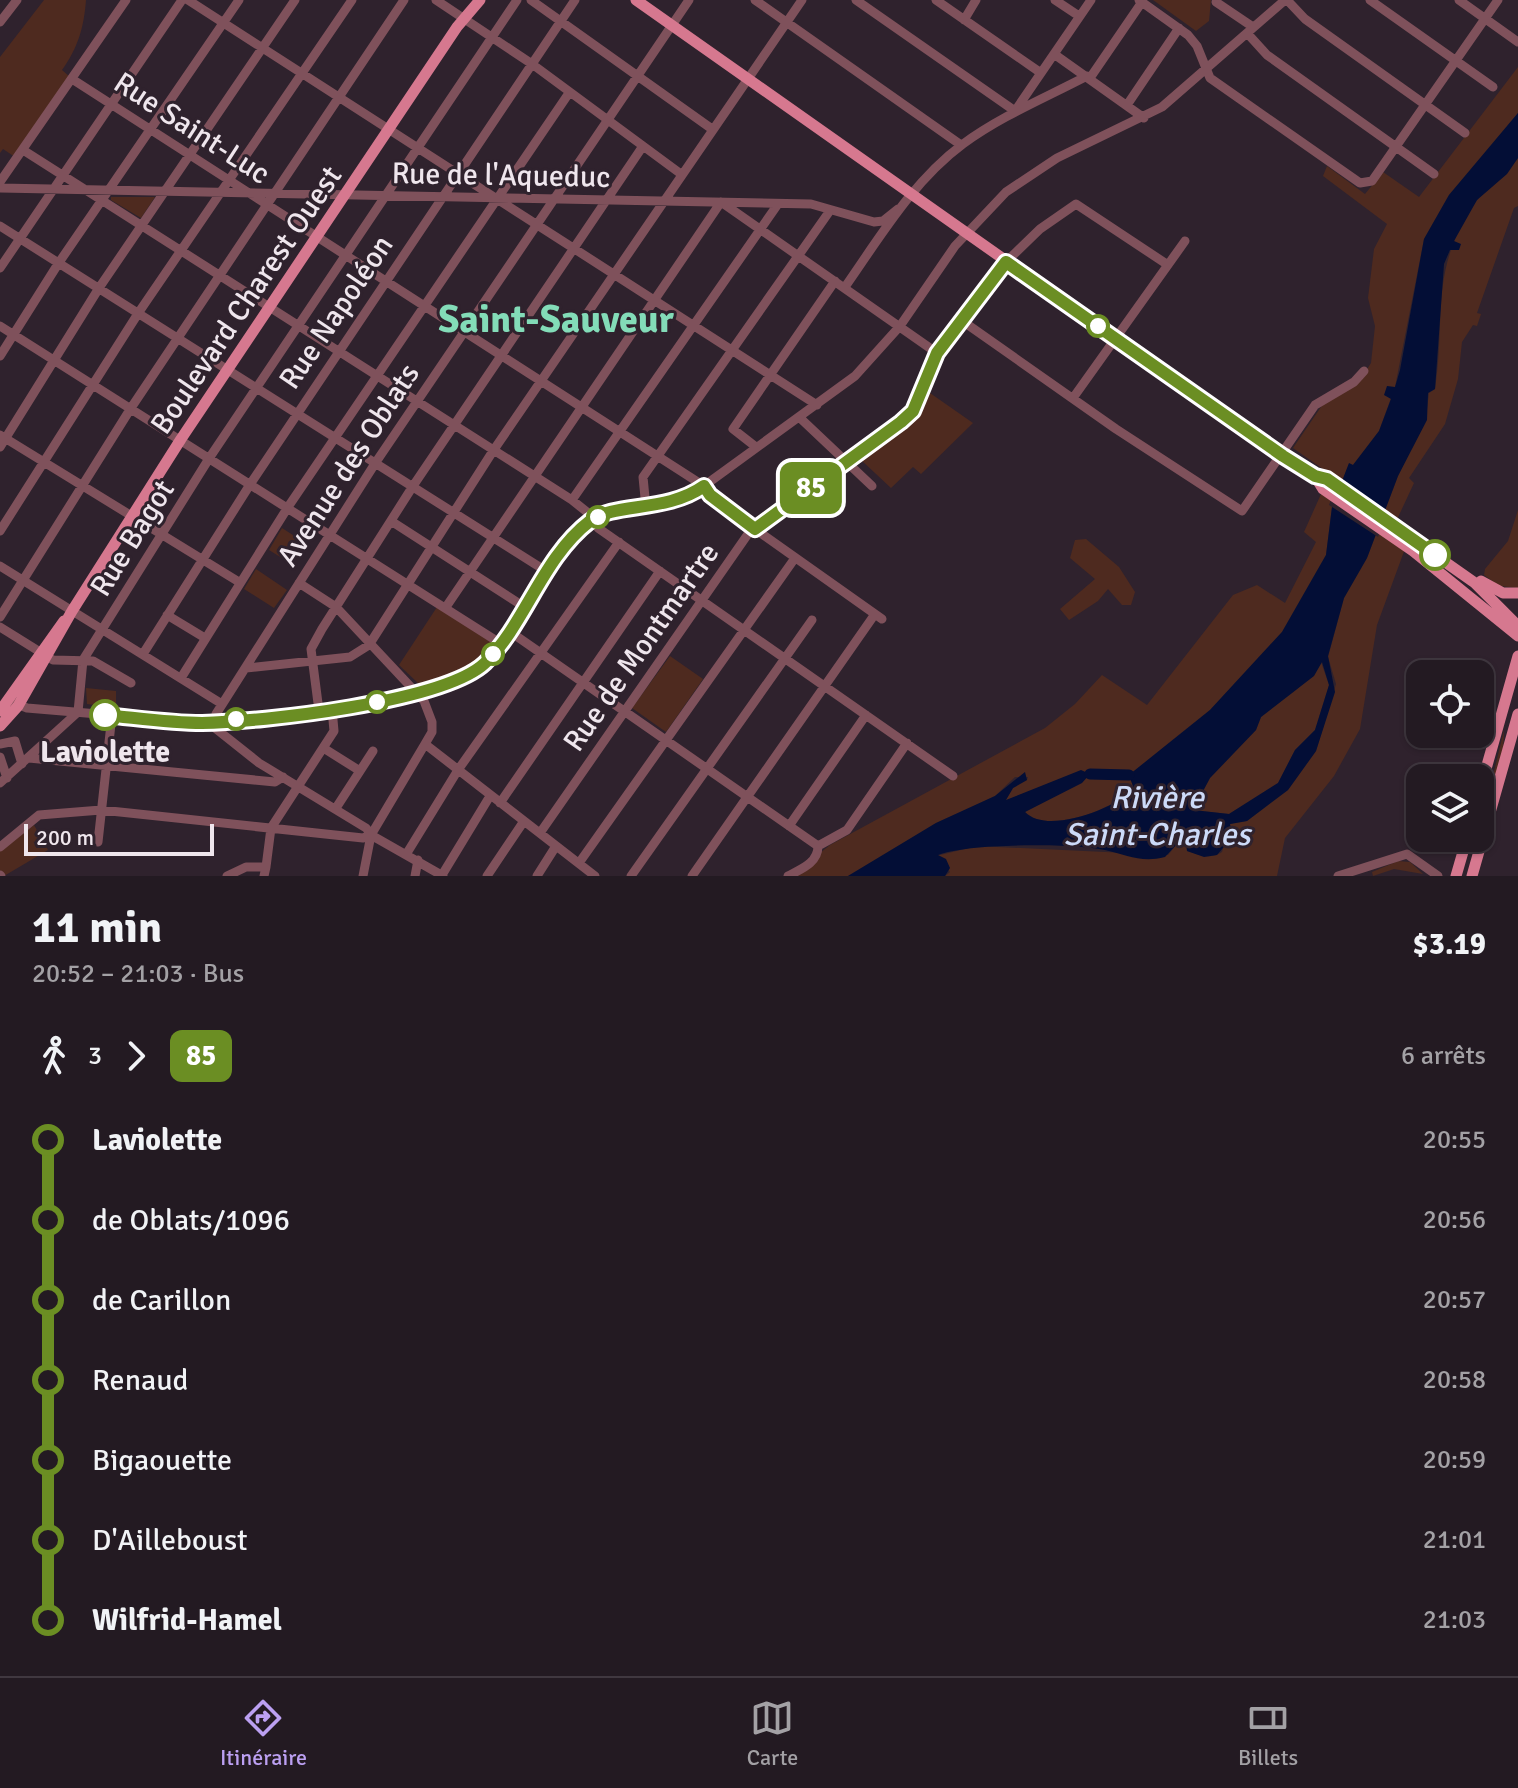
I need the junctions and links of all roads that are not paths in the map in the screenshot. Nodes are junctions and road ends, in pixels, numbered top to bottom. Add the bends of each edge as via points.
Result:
1 (17, 0) edge
2 (126, 0) edge
3 (185, 0) edge
4 (239, 0) edge
5 (295, 0) edge
6 (352, 0) edge
7 (404, 0) edge
8 (436, 0) edge
9 (469, 0) edge
10 (480, 0) edge
11 (517, 0) edge
12 (531, 0) edge
13 (575, 0) edge
14 (636, 0) edge
15 (689, 0) edge
16 (755, 0) edge
17 (802, 0) edge
18 (856, 0) edge
19 (936, 0) edge
20 (976, 0) edge
21 (1055, 0) edge
22 (1091, 0) edge
23 (1286, 0) edge
24 (1370, 0) edge
25 (1459, 0) edge
26 (1498, 0) edge
27 (1141, 1) edge
28 (1216, 2) dead end
29 (1079, 16) junction
30 (463, 18) junction
31 (1485, 18) junction
32 (562, 20) junction
33 (964, 20) junction
34 (0, 22) edge
35 (224, 22) junction
36 (786, 22) junction
37 (672, 25) junction
38 (1179, 28) junction
39 (1250, 30) junction
40 (492, 37) junction
41 (1518, 42) edge
42 (263, 48) junction
43 (1054, 54) junction
44 (1455, 60) junction
45 (532, 64) junction
46 (1208, 70) junction
47 (302, 73) junction
48 (1041, 73) junction
49 (637, 76) junction
50 (749, 77) junction
51 (1089, 77) junction
52 (72, 79) junction
53 (1493, 87) dead end
54 (569, 93) junction
55 (341, 99) junction
56 (112, 104) junction
57 (1425, 104) junction
58 (1127, 105) junction
59 (1015, 111) junction
60 (1144, 118) junction
61 (607, 120) junction
62 (389, 129) junction
63 (712, 129) junction
64 (151, 130) junction
65 (1465, 133) dead end
66 (961, 145) junction
67 (643, 146) junction
68 (1394, 146) junction
69 (417, 148) junction
70 (23, 150) junction
71 (190, 154) junction
72 (458, 173) junction
73 (681, 174) junction
74 (1434, 174) dead end
75 (64, 175) junction
76 (230, 179) junction
77 (0, 182) edge
78 (0, 188) edge
79 (55, 190) junction
80 (83, 190) junction
81 (109, 191) junction
82 (164, 192) junction
83 (221, 192) junction
84 (249, 194) junction
85 (275, 195) junction
86 (912, 195) junction
87 (345, 196) junction
88 (384, 196) junction
89 (443, 197) junction
90 (498, 199) junction
91 (102, 201) junction
92 (553, 201) junction
93 (605, 202) junction
94 (721, 202) junction
95 (660, 203) junction
96 (778, 204) junction
97 (268, 205) junction
98 (898, 209) junction
99 (829, 212) junction
100 (538, 224) junction
101 (0, 226) edge
102 (141, 226) junction
103 (760, 228) junction
104 (967, 233) junction
105 (318, 236) junction
106 (20, 238) junction
107 (1185, 241) dead end
108 (575, 248) junction
109 (181, 251) junction
110 (798, 255) junction
111 (347, 256) junction
112 (1006, 262) junction
113 (58, 264) junction
114 (1168, 265) junction
115 (0, 268) edge
116 (615, 275) junction
117 (221, 276) junction
118 (386, 281) junction
119 (835, 281) junction
120 (845, 287) junction
121 (99, 288) junction
122 (654, 300) junction
123 (425, 306) junction
124 (268, 308) junction
125 (139, 312) junction
126 (961, 320) junction
127 (693, 325) junction
128 (0, 326) edge
129 (900, 326) junction
130 (298, 327) junction
131 (464, 331) junction
132 (14, 335) junction
133 (179, 336) junction
134 (1115, 338) junction
135 (732, 350) junction
136 (338, 353) junction
137 (937, 353) junction
138 (0, 356) edge
139 (502, 356) junction
140 (52, 358) junction
141 (228, 368) junction
142 (1364, 371) dead end
143 (770, 375) junction
144 (377, 378) junction
145 (541, 380) junction
146 (93, 382) junction
147 (258, 387) junction
148 (1073, 398) junction
149 (416, 403) junction
150 (817, 405) junction
151 (580, 407) junction
152 (131, 408) junction
153 (297, 412) junction
154 (799, 417) junction
155 (454, 426) junction
156 (620, 432) junction
157 (336, 436) junction
158 (181, 439) junction
159 (2, 440) edge
160 (756, 447) junction
161 (493, 451) junction
162 (658, 456) junction
163 (1283, 456) junction
164 (210, 457) junction
165 (846, 461) junction
166 (376, 462) junction
167 (45, 463) junction
168 (532, 475) junction
169 (251, 483) junction
170 (413, 486) junction
171 (704, 486) junction
172 (872, 486) dead end
173 (84, 488) junction
174 (572, 500) junction
175 (288, 507) junction
176 (646, 508) junction
177 (453, 511) junction
178 (132, 517) junction
179 (592, 519) junction
180 (391, 521) junction
181 (1384, 525) junction
182 (755, 529) junction
183 (0, 531) edge
184 (330, 533) junction
185 (492, 536) junction
186 (162, 537) junction
187 (619, 542) junction
188 (430, 546) junction
189 (368, 557) junction
190 (795, 558) junction
191 (202, 560) junction
192 (0, 566) edge
193 (546, 571) junction
194 (660, 571) junction
195 (469, 572) junction
196 (1466, 576) junction
197 (24, 580) junction
198 (239, 582) junction
199 (408, 582) junction
200 (299, 583) junction
201 (1518, 593) edge
202 (703, 599) junction
203 (523, 606) junction
204 (336, 607) junction
205 (446, 607) junction
206 (72, 611) junction
207 (167, 615) junction
208 (0, 617) edge
209 (812, 620) dead end
210 (1518, 626) edge
211 (0, 627) edge
212 (743, 627) junction
213 (103, 630) junction
214 (1518, 636) edge
215 (205, 638) junction
216 (500, 643) dead end
217 (369, 645) junction
218 (45, 654) junction
219 (143, 654) junction
220 (542, 654) junction
221 (1518, 656) edge
222 (786, 658) junction
223 (83, 660) junction
224 (313, 661) junction
225 (246, 668) junction
226 (181, 678) junction
227 (131, 683) dead end
228 (583, 683) junction
229 (824, 686) junction
230 (417, 694) junction
231 (13, 704) junction
232 (222, 704) junction
233 (332, 709) junction
234 (0, 711) edge
235 (319, 711) junction
236 (626, 711) junction
237 (78, 712) junction
238 (1518, 714) edge
239 (112, 715) junction
240 (866, 715) junction
241 (215, 722) junction
242 (0, 726) edge
243 (1516, 734) edge
244 (666, 738) junction
245 (907, 743) junction
246 (0, 744) edge
247 (425, 744) junction
248 (325, 749) junction
249 (373, 751) dead end
250 (25, 761) junction
251 (1, 763) edge
252 (106, 764) junction
253 (1487, 764) edge
254 (706, 768) junction
255 (458, 770) junction
256 (360, 771) junction
257 (953, 776) dead end
258 (283, 777) junction
259 (3, 781) edge
260 (300, 788) junction
261 (490, 796) junction
262 (746, 797) junction
263 (500, 803) junction
264 (336, 808) junction
265 (101, 810) junction
266 (524, 821) junction
267 (789, 826) junction
268 (271, 828) junction
269 (540, 833) junction
270 (371, 835) junction
271 (98, 842) dead end
272 (556, 846) junction
273 (818, 846) junction
274 (0, 847) edge
275 (1463, 852) edge
276 (407, 853) junction
277 (418, 860) junction
278 (579, 863) junction
279 (265, 872) edge
280 (591, 875) edge
281 (227, 876) edge
282 (363, 876) edge
283 (415, 876) edge
284 (443, 876) edge
285 (487, 876) edge
286 (537, 876) edge
287 (631, 876) edge
288 (692, 876) edge
289 (788, 876) edge
290 (1338, 876) edge
291 (1438, 876) edge
292 (1456, 876) edge
293 (1472, 876) edge

1 - 34 street
2 - 52 street
3 - 35 street
3 - 56 street
4 - 35 street
5 - 42 street
6 - 47 street
7 - 55 street
8 - 30 street
9 - 30 main road, Boulevard Charest Ouest
10 - 30 main road, Boulevard Charest Ouest
11 - 40 street, Rue Bagot
12 - 32 street
13 - 32 street, Rue Napoléon
14 - 37 main road
15 - 37 street, Avenue des Oblats
16 - 36 street
17 - 36 street
18 - 59 street
19 - 33 street
20 - 33 street
21 - 29 street
22 - 29 street
23 - 39 street
23 - 57 street
24 - 44 street
25 - 31 street
26 - 31 street
27 - 38 street
27 - 51 street
28 - 39 street
29 - 43 street
30 - 40 street
30 - 62 main road, Boulevard Charest Ouest
31 - 41 street
31 - 44 street
32 - 45 street, Rue Napoléon
32 - 49 street
33 - 48 street
35 - 42 street
35 - 64 street
36 - 50 street
36 - 66 street
37 - 49 street, Avenue des Oblats
37 - 50 main road
38 - 46 street via 1197,46
38 - 58 street
39 - 46 street
39 - 68 street via 1267,55
40 - 45 street
40 - 69 street, Rue Bagot
42 - 47 street
42 - 71 street
43 - 48 street
43 - 51 street
44 - 53 street
44 - 57 street
45 - 54 street
45 - 72 street, Rue Napoléon
46 - 60 street
46 - 68 street via 1210,78 1360,183 1367,184
47 - 55 street
47 - 76 street
48 - 59 street
49 - 61 street, Avenue des Oblats
49 - 63 street
50 - 63 street
50 - 86 main road
51 - 58 street
51 - 59 street
52 - 56 street, Rue Saint-Luc
52 - 70 street
54 - 61 street
54 - 90 street
55 - 62 street
55 - 85 street
56 - 64 street, Rue Saint-Luc
56 - 75 street
57 - 65 street
57 - 68 street
58 - 60 street
59 - 66 street
60 - 104 street via 1031,173
61 - 67 street
61 - 92 street, Avenue des Oblats
62 - 69 street
62 - 87 main road, Boulevard Charest Ouest
63 - 73 street
64 - 71 street, Rue Saint-Luc
64 - 81 street
66 - 86 street
67 - 73 street
67 - 93 street
68 - 74 street
69 - 72 street
69 - 88 street, Rue Bagot
70 - 75 street
70 - 77 street
71 - 76 street, Rue Saint-Luc
71 - 82 street
72 - 89 street, Rue Napoléon
72 - 90 street
73 - 95 street
75 - 79 street
75 - 80 street
76 - 83 street
76 - 84 street, Rue Saint-Luc
78 - 79 street, Rue de l'Aqueduc
79 - 80 street, Rue de l'Aqueduc
79 - 106 street
80 - 81 street, Rue de l'Aqueduc
80 - 91 street
81 - 82 street, Rue de l'Aqueduc
81 - 91 street
82 - 83 street, Rue de l'Aqueduc
82 - 102 street
83 - 84 street, Rue de l'Aqueduc
83 - 109 street
84 - 85 street, Rue de l'Aqueduc
84 - 97 street, Rue Saint-Luc
85 - 87 street, Rue de l'Aqueduc
85 - 97 street
86 - 98 street
86 - 104 main road
87 - 88 street, Rue de l'Aqueduc
87 - 105 main road, Boulevard Charest Ouest
88 - 89 street, Rue de l'Aqueduc
88 - 111 street, Rue Bagot
89 - 90 street, Rue de l'Aqueduc
89 - 118 street, Rue Napoléon
90 - 92 street, Rue de l'Aqueduc
90 - 100 street
90 - 123 street
91 - 102 street
91 - 113 street
92 - 93 street, Rue de l'Aqueduc
92 - 100 street, Avenue des Oblats
93 - 95 street, Rue de l'Aqueduc
93 - 108 street
94 - 95 street, Rue de l'Aqueduc
94 - 96 street, Rue de l'Aqueduc
94 - 103 street
94 - 122 street
95 - 116 street
96 - 99 street, Rue de l'Aqueduc via 811,204
96 - 103 street
97 - 105 street, Rue Saint-Luc
97 - 117 street
98 - 99 street, Rue de l'Aqueduc via 874,222
98 - 120 street
99 - 110 street
100 - 108 street
100 - 131 street, Avenue des Oblats
101 - 106 street
102 - 109 street
102 - 121 street
103 - 110 street
103 - 127 street
104 - 112 main road
104 - 129 street
105 - 111 street, Rue Saint-Luc
105 - 124 main road, Boulevard Charest Ouest
106 - 113 street
106 - 115 street
107 - 114 street
108 - 116 street
108 - 139 street
109 - 117 street
109 - 125 street
110 - 119 street
110 - 135 street
111 - 118 street, Rue Saint-Luc
111 - 130 street, Rue Bagot
112 - 114 street, Rue de Montmartre via 1076,204
112 - 126 street, Rue de Montmartre
112 - 134 main road
113 - 121 street
113 - 132 street
114 - 134 street
116 - 122 street
116 - 145 street
117 - 124 street
117 - 133 street
118 - 123 street, Rue Saint-Luc
118 - 136 street, Rue Napoléon
119 - 120 street
119 - 143 street
120 - 129 street
121 - 125 street
121 - 140 street
122 - 127 street
122 - 151 street
123 - 131 street, Rue Saint-Luc
123 - 144 street
124 - 130 street
124 - 141 main road, Boulevard Charest Ouest
125 - 133 street
125 - 146 street
126 - 137 street, Rue de Montmartre
126 - 148 street
127 - 135 street
127 - 156 street
128 - 132 street
129 - 137 street
129 - 150 street via 868,365
130 - 136 street
130 - 147 street, Rue Bagot
131 - 139 street, Rue Saint-Luc
131 - 149 street, Avenue des Oblats
132 - 138 street
132 - 140 street
133 - 141 street
133 - 152 street
134 - 148 street
134 - 163 main road
135 - 143 street
135 - 162 street
136 - 144 street
136 - 153 street, Rue Napoléon
137 - 165 street, Rue de Montmartre via 913,411
139 - 145 street, Rue Saint-Luc
139 - 155 street
140 - 146 street
140 - 159 street
141 - 147 street
141 - 158 main road, Boulevard Charest Ouest
142 - 163 street via 1354,382 1321,396
143 - 150 street
143 - 160 street via 733,429
144 - 149 street
144 - 157 street
145 - 151 street, Rue Saint-Luc
145 - 161 street
146 - 152 street
146 - 167 street
147 - 153 street
147 - 164 street, Rue Bagot
148 - 163 street via 1245,511
149 - 155 street
149 - 166 street, Avenue des Oblats
150 - 154 street
151 - 156 street, Rue Saint-Luc
151 - 168 street
152 - 158 street
152 - 173 street
153 - 157 street
153 - 169 street, Rue Napoléon
154 - 160 street
154 - 165 street
155 - 161 street
155 - 170 street
156 - 162 street, Rue Saint-Luc
156 - 174 street
157 - 166 street
157 - 175 street
158 - 164 street
158 - 178 main road, Boulevard Charest Ouest
159 - 167 street
160 - 171 street
161 - 168 street
161 - 177 street
162 - 171 street, Rue Saint-Luc
162 - 176 street via 642,482
163 - 181 main road
164 - 169 street
164 - 186 street, Rue Bagot
165 - 172 street
165 - 182 street, Rue de Montmartre
166 - 170 street
166 - 184 street, Avenue des Oblats
167 - 173 street
167 - 183 street
168 - 174 street
168 - 185 street
169 - 175 street
169 - 191 street, Rue Napoléon
170 - 177 street
170 - 180 street
171 - 176 street via 686,499
171 - 182 street, Rue Saint-Luc
173 - 178 street
173 - 197 street
174 - 179 street
175 - 184 street
175 - 198 street
176 - 179 street
177 - 185 street
177 - 188 street
178 - 186 street
178 - 206 main road, Boulevard Charest Ouest
179 - 187 street
179 - 193 street
180 - 188 street
180 - 189 street
181 - 196 main road
181 - 214 main road
182 - 190 street, Rue Saint-Luc
182 - 202 street, Rue de Montmartre
184 - 189 street
184 - 200 street, Avenue des Oblats
185 - 193 street
185 - 195 street
186 - 191 street
186 - 213 street, Rue Bagot
187 - 194 street
187 - 220 street
188 - 195 street
188 - 199 street
189 - 199 street
189 - 204 street
190 - 212 street
190 - 229 street, Rue Saint-Luc via 878,616
191 - 198 street
191 - 207 street, Rue Napoléon
192 - 197 street
193 - 203 street
194 - 202 street
194 - 228 street
195 - 203 street
195 - 205 street
196 - 201 main road via 1503,593
196 - 210 main road
197 - 206 street
197 - 208 street
198 - 215 street
199 - 205 street
199 - 217 street
200 - 204 street
200 - 225 street, Avenue des Oblats
202 - 212 street
202 - 236 street, Rue de Montmartre
203 - 220 street via 509,631
204 - 217 street
204 - 224 street via 311,649
205 - 216 street
206 - 213 street
206 - 218 main road, Boulevard Charest Ouest
207 - 215 street
207 - 219 street, Rue Napoléon
209 - 222 street
211 - 218 street
212 - 222 street
212 - 244 street
213 - 219 street
213 - 223 street, Rue Bagot
215 - 226 street
217 - 224 street via 355,655
217 - 230 street
218 - 223 street via 53,660
218 - 231 main road, Boulevard Charest Ouest
219 - 226 street
220 - 228 street
220 - 255 street
221 - 253 main road
222 - 229 street
222 - 254 street
223 - 227 street
223 - 237 street, Rue Bagot
224 - 225 street
224 - 235 street
225 - 232 street, Avenue des Oblats
226 - 232 street
228 - 236 street
228 - 263 street
229 - 240 street
229 - 262 street
230 - 233 street
230 - 247 street via 432,722
231 - 234 main road, Boulevard Charest Ouest
231 - 237 street
231 - 242 main road, Boulevard Charest Ouest
232 - 241 street, Avenue des Oblats
233 - 235 street
233 - 248 street via 334,731
235 - 241 street
236 - 244 street
236 - 269 street, Rue de Montmartre
237 - 239 street
237 - 250 street
238 - 243 main road
239 - 241 street
239 - 252 street
240 - 245 street
240 - 267 street
241 - 258 street via 223,736
243 - 293 main road
244 - 254 street
244 - 278 street
245 - 257 street
245 - 273 street via 847,830
246 - 250 street via 15,741
247 - 255 street
247 - 270 street
248 - 256 street
248 - 260 street
249 - 256 street
250 - 252 street
250 - 259 street
251 - 259 street
252 - 258 street via 275,782
252 - 265 street
254 - 262 street
254 - 287 street
255 - 261 street
255 - 276 street
256 - 264 street
258 - 260 street
260 - 264 street
260 - 268 street
261 - 263 street
261 - 284 street
262 - 267 street
262 - 288 street
263 - 266 street
264 - 270 street
265 - 268 street
265 - 271 street
265 - 274 street via 39,815
266 - 269 street
266 - 285 street
267 - 273 street
268 - 270 street
268 - 279 street
269 - 272 street
270 - 276 street
270 - 282 street
272 - 278 street
272 - 286 street
273 - 289 street via 817,857
275 - 292 main road
276 - 277 street
277 - 283 street
277 - 284 street
278 - 280 street
279 - 281 street via 246,867
290 - 291 street via 1407,854

